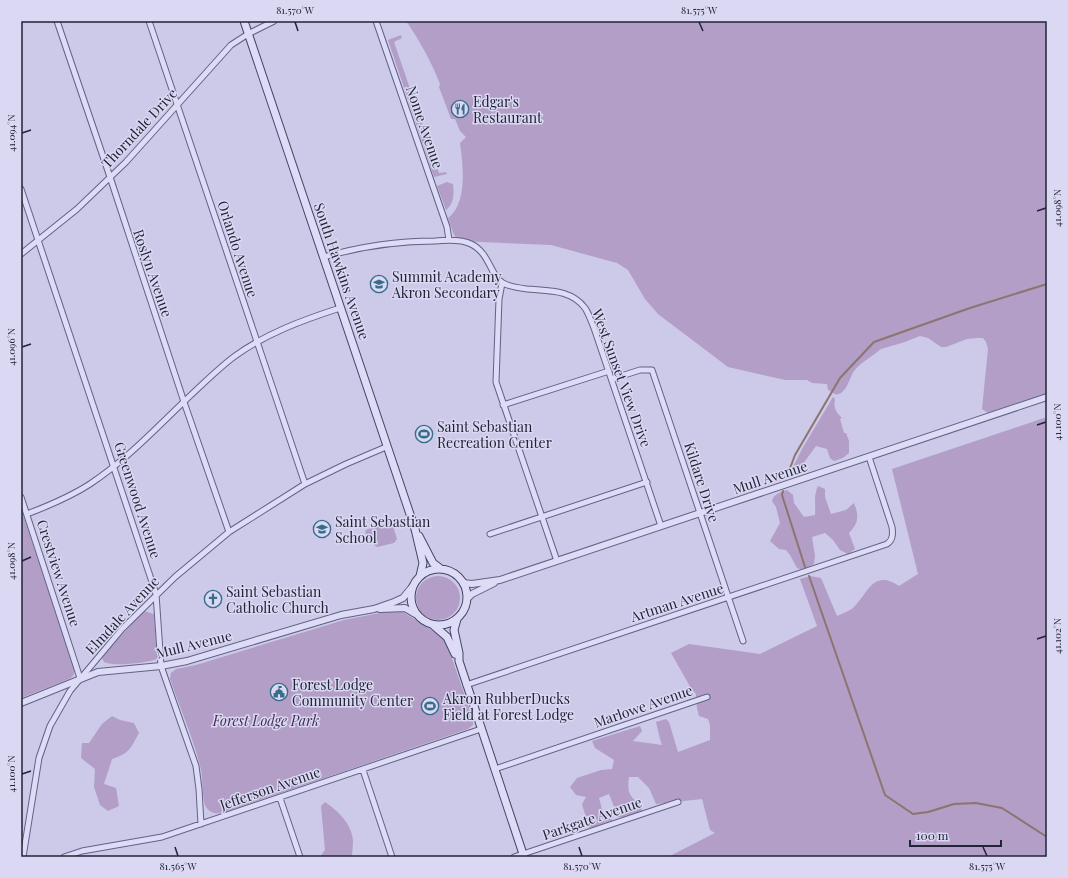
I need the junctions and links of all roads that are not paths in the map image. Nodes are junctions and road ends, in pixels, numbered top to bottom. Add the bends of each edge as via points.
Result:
1 (56, 21) edge
2 (149, 21) edge
3 (244, 21) edge
4 (274, 21) edge
5 (376, 21) edge
6 (248, 34) junction
7 (177, 106) junction
8 (110, 177) junction
9 (21, 189) edge
10 (38, 240) junction
11 (449, 240) junction
12 (21, 254) edge
13 (324, 257) junction
14 (502, 283) junction
15 (340, 308) junction
16 (256, 342) junction
17 (609, 371) junction
18 (612, 379) junction
19 (1047, 397) edge
20 (184, 402) junction
21 (503, 405) junction
22 (386, 447) junction
23 (869, 457) junction
24 (114, 467) junction
25 (647, 482) junction
26 (305, 484) junction
27 (21, 498) edge
28 (700, 513) junction
29 (26, 514) junction
30 (542, 517) junction
31 (661, 526) junction
32 (415, 529) junction
33 (229, 532) junction
34 (490, 534) dead end
35 (557, 561) junction
36 (440, 569) junction
37 (420, 576) junction
38 (500, 580) junction
39 (463, 583) junction
40 (412, 587) junction
41 (156, 594) junction
42 (467, 598) junction
43 (728, 598) junction
44 (374, 608) junction
45 (415, 614) junction
46 (457, 619) junction
47 (433, 625) junction
48 (742, 641) dead end
49 (459, 661) junction
50 (161, 666) junction
51 (80, 678) junction
52 (466, 685) junction
53 (708, 697) dead end
54 (21, 703) edge
55 (481, 729) junction
56 (495, 769) junction
57 (362, 770) junction
58 (280, 798) junction
59 (678, 802) dead end
60 (201, 824) junction
61 (523, 856) edge
62 (23, 857) edge
63 (64, 857) edge
64 (300, 857) edge
65 (392, 857) edge
66 (514, 857) edge

1 - 8 street, Roslyn Avenue
2 - 7 street, Orlando Avenue
3 - 6 main road, South Hawkins Avenue
4 - 6 street, Thorndale Drive
5 - 11 street, Nome Avenue via 445,221
6 - 7 street, Thorndale Drive via 231,46
6 - 13 main road, South Hawkins Avenue
7 - 8 street, Thorndale Drive
7 - 16 street, Orlando Avenue
8 - 10 street, Thorndale Drive via 77,209
8 - 20 street, Roslyn Avenue
9 - 10 street, Greenwood Avenue
10 - 12 street, Thorndale Drive
10 - 24 street, Greenwood Avenue
11 - 13 street via 386,243
11 - 14 street via 470,244 483,252
13 - 15 main road, South Hawkins Avenue
14 - 17 street, West Sunset View Drive via 516,287 559,291 575,298 585,308
14 - 21 street via 498,299 496,382
15 - 16 street
15 - 22 main road, South Hawkins Avenue
16 - 20 street via 235,356
16 - 26 street, Orlando Avenue
17 - 18 street, West Sunset View Drive
17 - 21 street
18 - 25 street, West Sunset View Drive
18 - 28 street, Kildare Drive via 640,370 652,370
19 - 23 street, Mull Avenue
20 - 24 street
20 - 33 street, Roslyn Avenue
21 - 30 street
22 - 26 street, Elmdale Avenue
22 - 32 main road, South Hawkins Avenue
23 - 28 street, Mull Avenue
23 - 43 street, Artman Avenue via 892,527 890,541
24 - 29 street via 68,497
24 - 41 street, Greenwood Avenue
25 - 30 street
25 - 31 street, West Sunset View Drive
26 - 33 street, Elmdale Avenue
27 - 29 street, Crestview Avenue
28 - 31 street, Mull Avenue
28 - 43 street, Kildare Drive
29 - 51 street, Crestview Avenue
30 - 34 street
30 - 35 street
31 - 35 street, Mull Avenue
32 - 36 main road, South Hawkins Avenue via 433,563
32 - 37 main road, South Hawkins Avenue via 423,563
33 - 41 street, Elmdale Avenue
35 - 38 street, Mull Avenue
36 - 37 main road
36 - 39 main road via 453,573
37 - 40 main road
38 - 39 street, Mull Avenue
38 - 42 street, Mull Avenue
39 - 42 main road
40 - 44 street, Mull Avenue via 403,598
40 - 45 main road via 410,601
41 - 50 street, Greenwood Avenue
41 - 51 street, Elmdale Avenue
42 - 46 main road
43 - 48 street, Kildare Drive
43 - 52 street, Artman Avenue
44 - 45 street, Mull Avenue via 405,608
44 - 50 street, Mull Avenue via 341,615 201,658
45 - 47 main road
46 - 47 main road via 445,625
46 - 49 main road via 454,630
47 - 49 main road via 447,637
49 - 52 main road
50 - 51 street, Mull Avenue via 98,672
50 - 60 street, Greenwood Avenue via 196,766 200,789
51 - 54 street, Mull Avenue
51 - 62 street, Elmdale Avenue via 64,699 44,742 35,779
52 - 55 main road
53 - 56 street, Marlowe Avenue
55 - 56 main road
55 - 57 street, Jefferson Avenue
56 - 61 main road
57 - 58 street, Jefferson Avenue
57 - 65 street
58 - 60 street, Jefferson Avenue
58 - 64 street
59 - 61 street, Parkgate Avenue
60 - 63 street, Jefferson Avenue via 162,837 82,851
61 - 66 street, Parkgate Avenue

